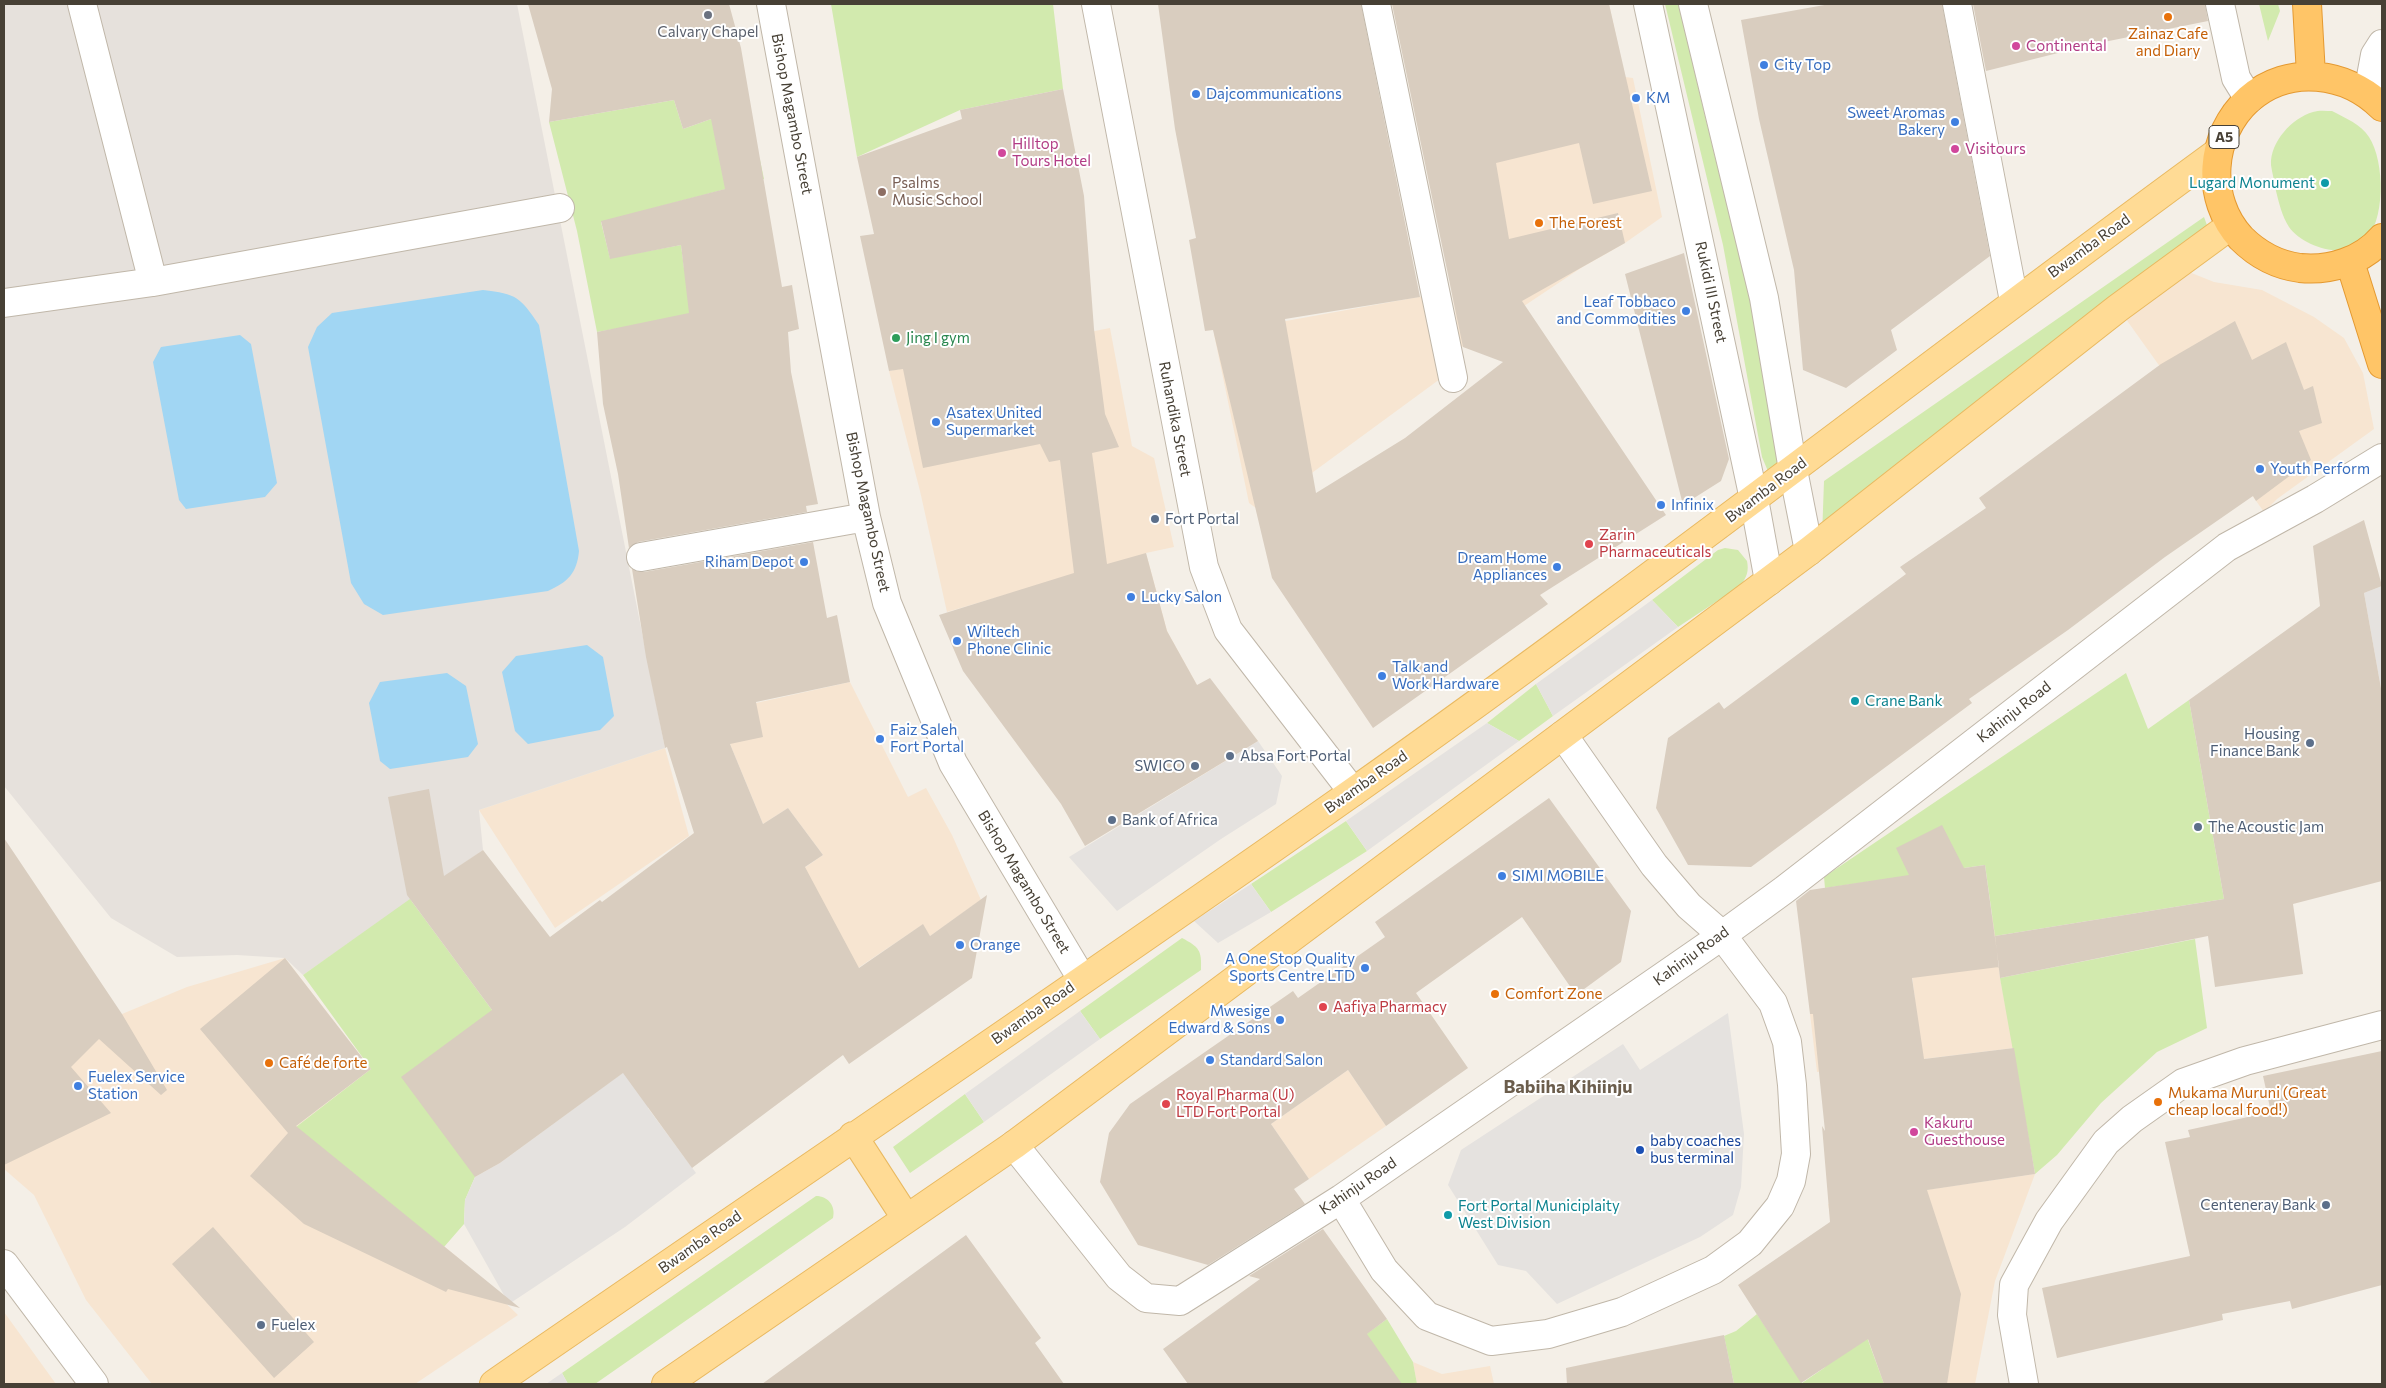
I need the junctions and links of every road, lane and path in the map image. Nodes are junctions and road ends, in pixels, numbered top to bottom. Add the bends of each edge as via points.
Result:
1 (82, 4) edge
2 (771, 4) edge
3 (1096, 4) edge
4 (1376, 4) edge
5 (1648, 4) edge
6 (1693, 4) edge
7 (1957, 4) edge
8 (2220, 4) edge
9 (2307, 4) edge
10 (2382, 44) edge
11 (2311, 75) junction
12 (2249, 99) junction
13 (2375, 100) edge
14 (2218, 152) junction
15 (560, 208) dead end
16 (2230, 226) junction
17 (2382, 238) edge
18 (2350, 262) junction
19 (153, 282) junction
20 (2014, 301) junction
21 (4, 303) edge
22 (2382, 364) edge
23 (1453, 378) dead end
24 (2382, 458) edge
25 (1792, 470) junction
26 (1754, 499) junction
27 (866, 517) junction
28 (1809, 551) junction
29 (641, 557) dead end
30 (1769, 581) junction
31 (1563, 735) junction
32 (1353, 792) junction
33 (1721, 934) junction
34 (1082, 979) junction
35 (2382, 1025) edge
36 (853, 1136) junction
37 (1014, 1146) junction
38 (1341, 1199) junction
39 (906, 1218) junction
40 (4, 1264) edge
41 (94, 1384) edge
42 (494, 1384) edge
43 (666, 1384) edge
44 (2024, 1384) edge

1 - 19 street
2 - 27 street, Bishop Magambo Street
3 - 32 street, Ruhandika Street via 1204,567 1228,630
4 - 23 street
5 - 26 street, Rukidi III Street
6 - 25 street via 1764,298
7 - 20 street
8 - 12 street via 2236,78
9 - 11 highway
10 - 13 street via 2375,55
11 - 12 highway, A5 via 2278,82
11 - 13 highway, A5 via 2341,80
12 - 14 highway, A5 via 2229,123
14 - 16 highway, A5 via 2215,171 2217,191
14 - 20 main road, Bwamba Road
15 - 19 street
16 - 18 highway, A5 via 2254,251 2284,266 2318,270
16 - 28 main road via 2118,308
17 - 18 highway, A5 via 2375,247
18 - 22 highway
19 - 21 street
20 - 25 main road, Bwamba Road
24 - 33 street, Kahinju Road via 2315,499 2227,546 1784,890
25 - 26 main road, Bwamba Road
25 - 28 street
26 - 30 street, Rukidi III Street
26 - 32 main road, Bwamba Road
27 - 29 street
27 - 34 street, Bishop Magambo Street via 887,603 953,763
28 - 30 main road
30 - 31 main road
31 - 33 street via 1654,865 1689,906
31 - 37 main road
32 - 34 main road, Bwamba Road
33 - 38 street, Kahinju Road
33 - 38 street via 1773,1003 1786,1042 1796,1154 1791,1181 1780,1206 1750,1243 1713,1270 1622,1312 1548,1334 1491,1341 1427,1316 1384,1270
34 - 36 main road, Bwamba Road
35 - 44 street via 2245,1062 2183,1083 2106,1142 2049,1221 2014,1285 2012,1315
36 - 39 main road
36 - 42 main road, Bwamba Road
37 - 38 street, Kahinju Road via 1119,1277 1146,1298 1180,1301
37 - 39 main road
39 - 43 main road
40 - 41 street

